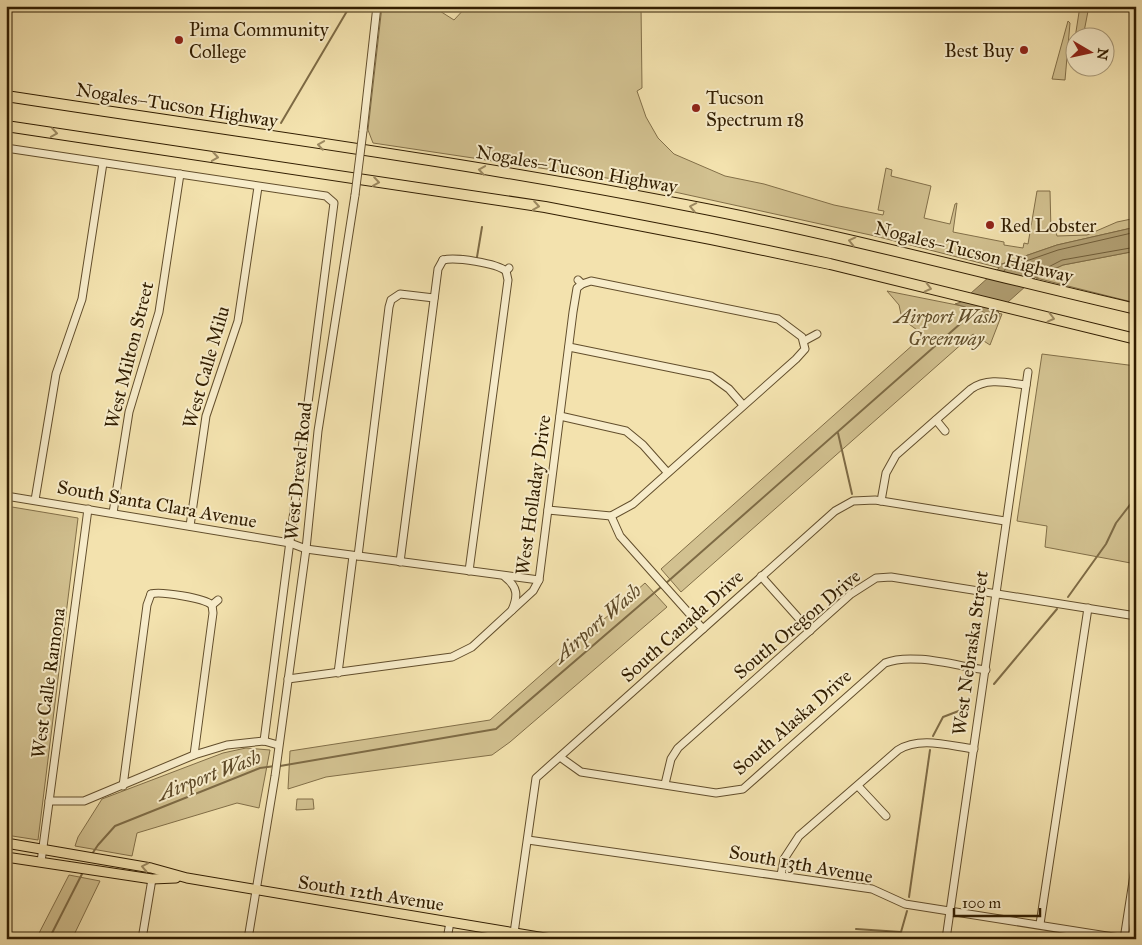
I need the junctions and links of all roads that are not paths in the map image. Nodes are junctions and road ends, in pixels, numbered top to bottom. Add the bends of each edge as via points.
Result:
1 (377, 6) edge
2 (6, 96) edge
3 (6, 126) edge
4 (6, 148) edge
5 (103, 162) junction
6 (180, 174) junction
7 (258, 187) junction
8 (434, 298) junction
9 (1136, 309) edge
10 (817, 334) dead end
11 (1136, 339) edge
12 (804, 341) junction
13 (570, 347) junction
14 (1028, 372) dead end
15 (1026, 385) junction
16 (743, 405) junction
17 (560, 416) junction
18 (936, 420) junction
19 (945, 431) dead end
20 (667, 472) junction
21 (6, 496) edge
22 (35, 500) junction
23 (881, 501) junction
24 (88, 509) junction
25 (548, 510) junction
26 (113, 513) junction
27 (611, 516) junction
28 (1005, 521) junction
29 (190, 526) junction
30 (290, 543) junction
31 (306, 549) junction
32 (355, 556) junction
33 (400, 562) junction
34 (469, 571) junction
35 (502, 575) junction
36 (762, 576) junction
37 (539, 580) junction
38 (995, 592) junction
39 (1088, 608) junction
40 (512, 612) junction
41 (1136, 616) edge
42 (703, 629) junction
43 (810, 631) junction
44 (986, 670) junction
45 (338, 673) junction
46 (288, 679) junction
47 (264, 741) junction
48 (278, 745) junction
49 (974, 750) junction
50 (194, 755) junction
51 (560, 757) junction
52 (665, 784) junction
53 (123, 786) junction
54 (858, 786) junction
55 (49, 801) junction
56 (886, 816) dead end
57 (528, 840) junction
58 (6, 843) edge
59 (43, 849) junction
60 (6, 857) edge
61 (41, 862) junction
62 (1136, 862) edge
63 (781, 874) junction
64 (186, 878) junction
65 (152, 879) junction
66 (257, 890) junction
67 (950, 911) junction
68 (450, 922) junction
69 (1040, 924) junction
70 (514, 933) junction
71 (142, 939) edge
72 (248, 939) edge
73 (447, 939) edge
74 (551, 939) edge
75 (946, 939) edge
76 (1125, 939) edge

1 - 31 street, West Drexel Road, bridge via 355,195 318,431
9 -> 2 highway, Nogales–Tucson Highway via 748,218 577,184
3 -> 11 highway via 545,207 821,262
4 - 5 street
5 - 6 street
5 - 22 street via 83,292 56,374
6 - 7 street
6 - 26 street, West Milton Street via 159,312 129,412
7 - 29 street, West Calle Milu via 238,321 206,416
7 - 30 street, West Drexel Road via 326,196 332,199 335,208
8 - 32 street via 392,294
8 - 33 street
8 - 34 street via 441,258 508,270
10 - 12 street
12 - 13 street, West Holladay Drive via 778,319 591,281 580,282 576,293
12 - 16 street via 802,354
13 - 16 street via 711,376
13 - 17 street, West Holladay Drive
14 - 15 street, West Nebraska Street
15 - 18 street via 998,381 983,383
15 - 28 street, West Nebraska Street
16 - 20 street
17 - 20 street via 626,431
17 - 25 street, West Holladay Drive
18 - 19 street
18 - 23 street via 896,455 886,473
20 - 27 street via 632,504
21 - 22 street, South Santa Clara Avenue
22 - 24 street, South Santa Clara Avenue
23 - 28 street, South Canada Drive
23 - 36 street, South Canada Drive via 844,504
24 - 26 street, South Santa Clara Avenue
24 - 55 street, West Calle Ramona
25 - 27 street
25 - 37 street, West Holladay Drive
26 - 29 street, South Santa Clara Avenue
27 - 42 street via 620,536
28 - 38 street, West Nebraska Street
29 - 30 street, South Santa Clara Avenue
30 - 31 street, South Santa Clara Avenue
30 - 47 street, West Drexel Road
31 - 32 street, South Santa Clara Avenue
31 - 46 street, West Drexel Road
32 - 33 street, South Santa Clara Avenue
32 - 45 street
33 - 34 street, South Santa Clara Avenue
34 - 35 street, South Santa Clara Avenue
35 - 37 street, South Santa Clara Avenue
35 - 40 street via 515,586 517,599
36 - 42 street, South Canada Drive
36 - 43 street
37 - 40 street, West Holladay Drive via 530,596
38 - 39 street, South Oregon Drive
38 - 43 street, South Oregon Drive via 891,577 876,578 851,594
38 - 44 street, West Nebraska Street
39 - 41 street, South Oregon Drive
39 - 69 street
40 - 45 street, West Holladay Drive via 472,647 452,657
42 - 51 street, South Canada Drive
43 - 52 street, South Oregon Drive via 678,748 671,759
44 - 49 street, West Nebraska Street
44 - 52 street, South Alaska Drive via 911,659 893,660 879,667 743,789 716,793
45 - 46 street, West Holladay Drive
46 - 48 street, West Drexel Road
47 - 48 street
47 - 50 street via 227,745
48 - 66 street, West Drexel Road
49 - 54 street via 928,743 910,744 898,750
49 - 67 street, West Nebraska Street
50 - 53 street
50 - 53 street via 215,602 149,592
51 - 52 street, South Alaska Drive via 581,772
51 - 57 street, South Canada Drive via 536,778
53 - 55 street via 84,801
54 - 56 street
54 - 63 street via 799,836 784,860
55 - 59 street, West Calle Ramona
57 - 63 street, South 13th Avenue
57 - 70 street, South Canada Drive
58 - 59 main road, South 12th Avenue
59 - 61 street, West Calle Ramona
64 -> 59 main road, South 12th Avenue via 151,868
60 - 61 main road, South 12th Avenue
61 - 65 main road, South 12th Avenue
62 - 76 street
63 - 67 street, South 13th Avenue via 872,889 897,902
64 - 65 main road, South 12th Avenue
64 - 66 main road, South 12th Avenue
65 - 71 street
66 - 68 main road, South 12th Avenue
66 - 72 street, West Drexel Road
67 - 69 street, South 13th Avenue
67 - 75 street, West Nebraska Street
68 - 70 main road, South 12th Avenue
68 - 73 street
69 - 76 street, South 13th Avenue
70 - 74 main road, South 12th Avenue

